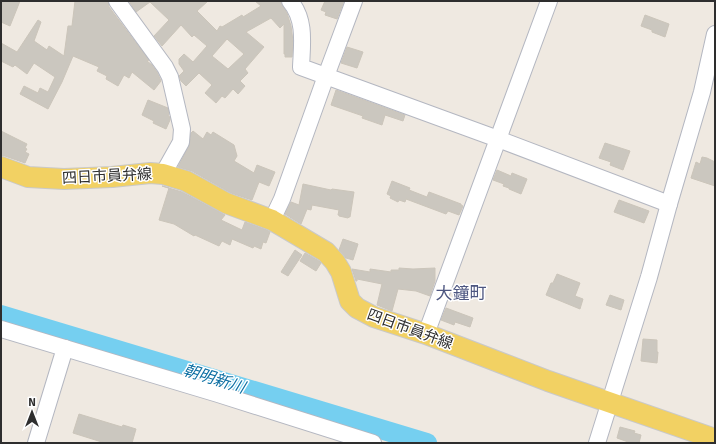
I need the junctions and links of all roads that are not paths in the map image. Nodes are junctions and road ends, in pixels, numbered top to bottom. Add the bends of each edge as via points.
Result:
1 (116, 1) edge
2 (290, 1) edge
3 (354, 1) edge
4 (549, 1) edge
5 (715, 34) edge
6 (326, 76) junction
7 (498, 139) junction
8 (1, 167) edge
9 (163, 174) junction
10 (669, 204) junction
11 (272, 220) junction
12 (1, 329) edge
13 (426, 334) junction
14 (65, 348) junction
15 (610, 402) junction
16 (715, 439) edge
17 (36, 443) edge
18 (373, 443) edge
19 (597, 443) edge

1 - 9 street via 166,67 170,77 182,129 181,142
2 - 6 street via 300,20 303,40 301,67
3 - 6 street
4 - 7 street
5 - 10 street via 702,92
6 - 7 street
6 - 11 street
7 - 10 street
7 - 13 street
8 - 9 main road, 四日市員弁線 via 28,177 64,179
9 - 11 main road, 四日市員弁線 via 186,182 226,203
10 - 15 street
11 - 13 main road, 四日市員弁線 via 326,252 341,272 350,301 357,308
12 - 14 street
13 - 15 main road, 四日市員弁線
14 - 17 street
14 - 18 street
15 - 16 main road, 四日市員弁線
15 - 19 street

